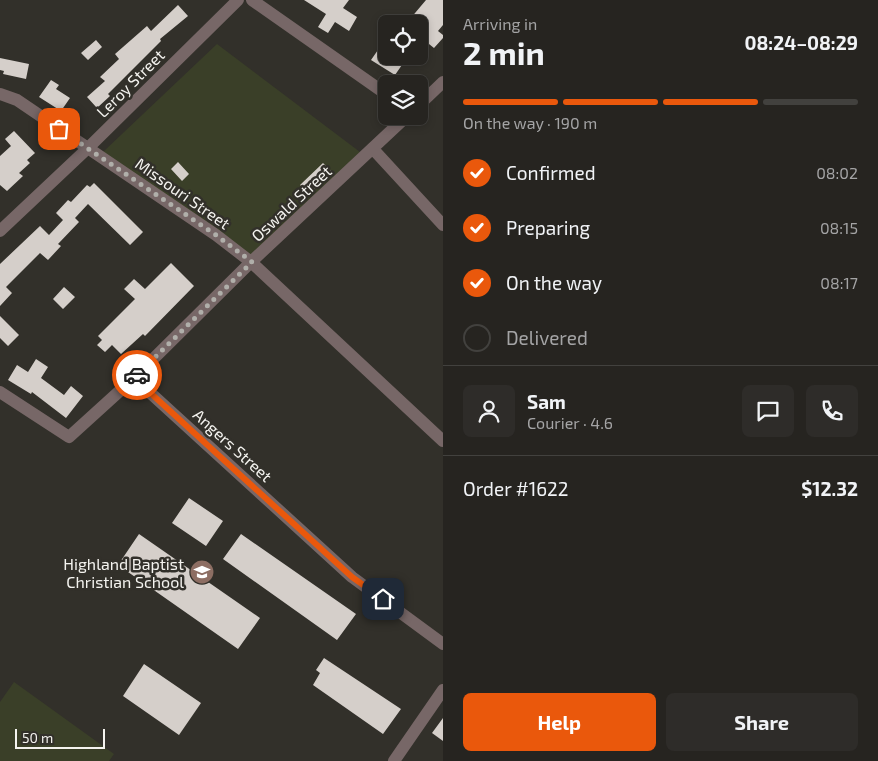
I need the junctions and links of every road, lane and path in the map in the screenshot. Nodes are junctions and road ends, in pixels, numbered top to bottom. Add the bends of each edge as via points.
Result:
1 (238, 0) edge
2 (252, 0) edge
3 (443, 82) edge
4 (378, 88) edge
5 (0, 94) edge
6 (428, 96) edge
7 (398, 125) edge
8 (88, 148) junction
9 (374, 149) junction
10 (443, 224) edge
11 (0, 231) edge
12 (252, 262) junction
13 (134, 378) junction
14 (0, 392) edge
15 (443, 441) edge
16 (443, 644) edge
17 (443, 690) edge
18 (394, 761) edge

1 - 8 street, Leroy Street
2 - 4 street
3 - 6 street
5 - 8 street, Missouri Street via 17,100
7 - 9 street, Oswald Street
8 - 11 street, Leroy Street
8 - 12 street, Missouri Street
9 - 10 street
9 - 12 street, Oswald Street
12 - 13 street, Oswald Street
12 - 15 street, Missouri Street
13 - 14 street via 69,437
13 - 16 street, Angers Street via 352,577
17 - 18 street

